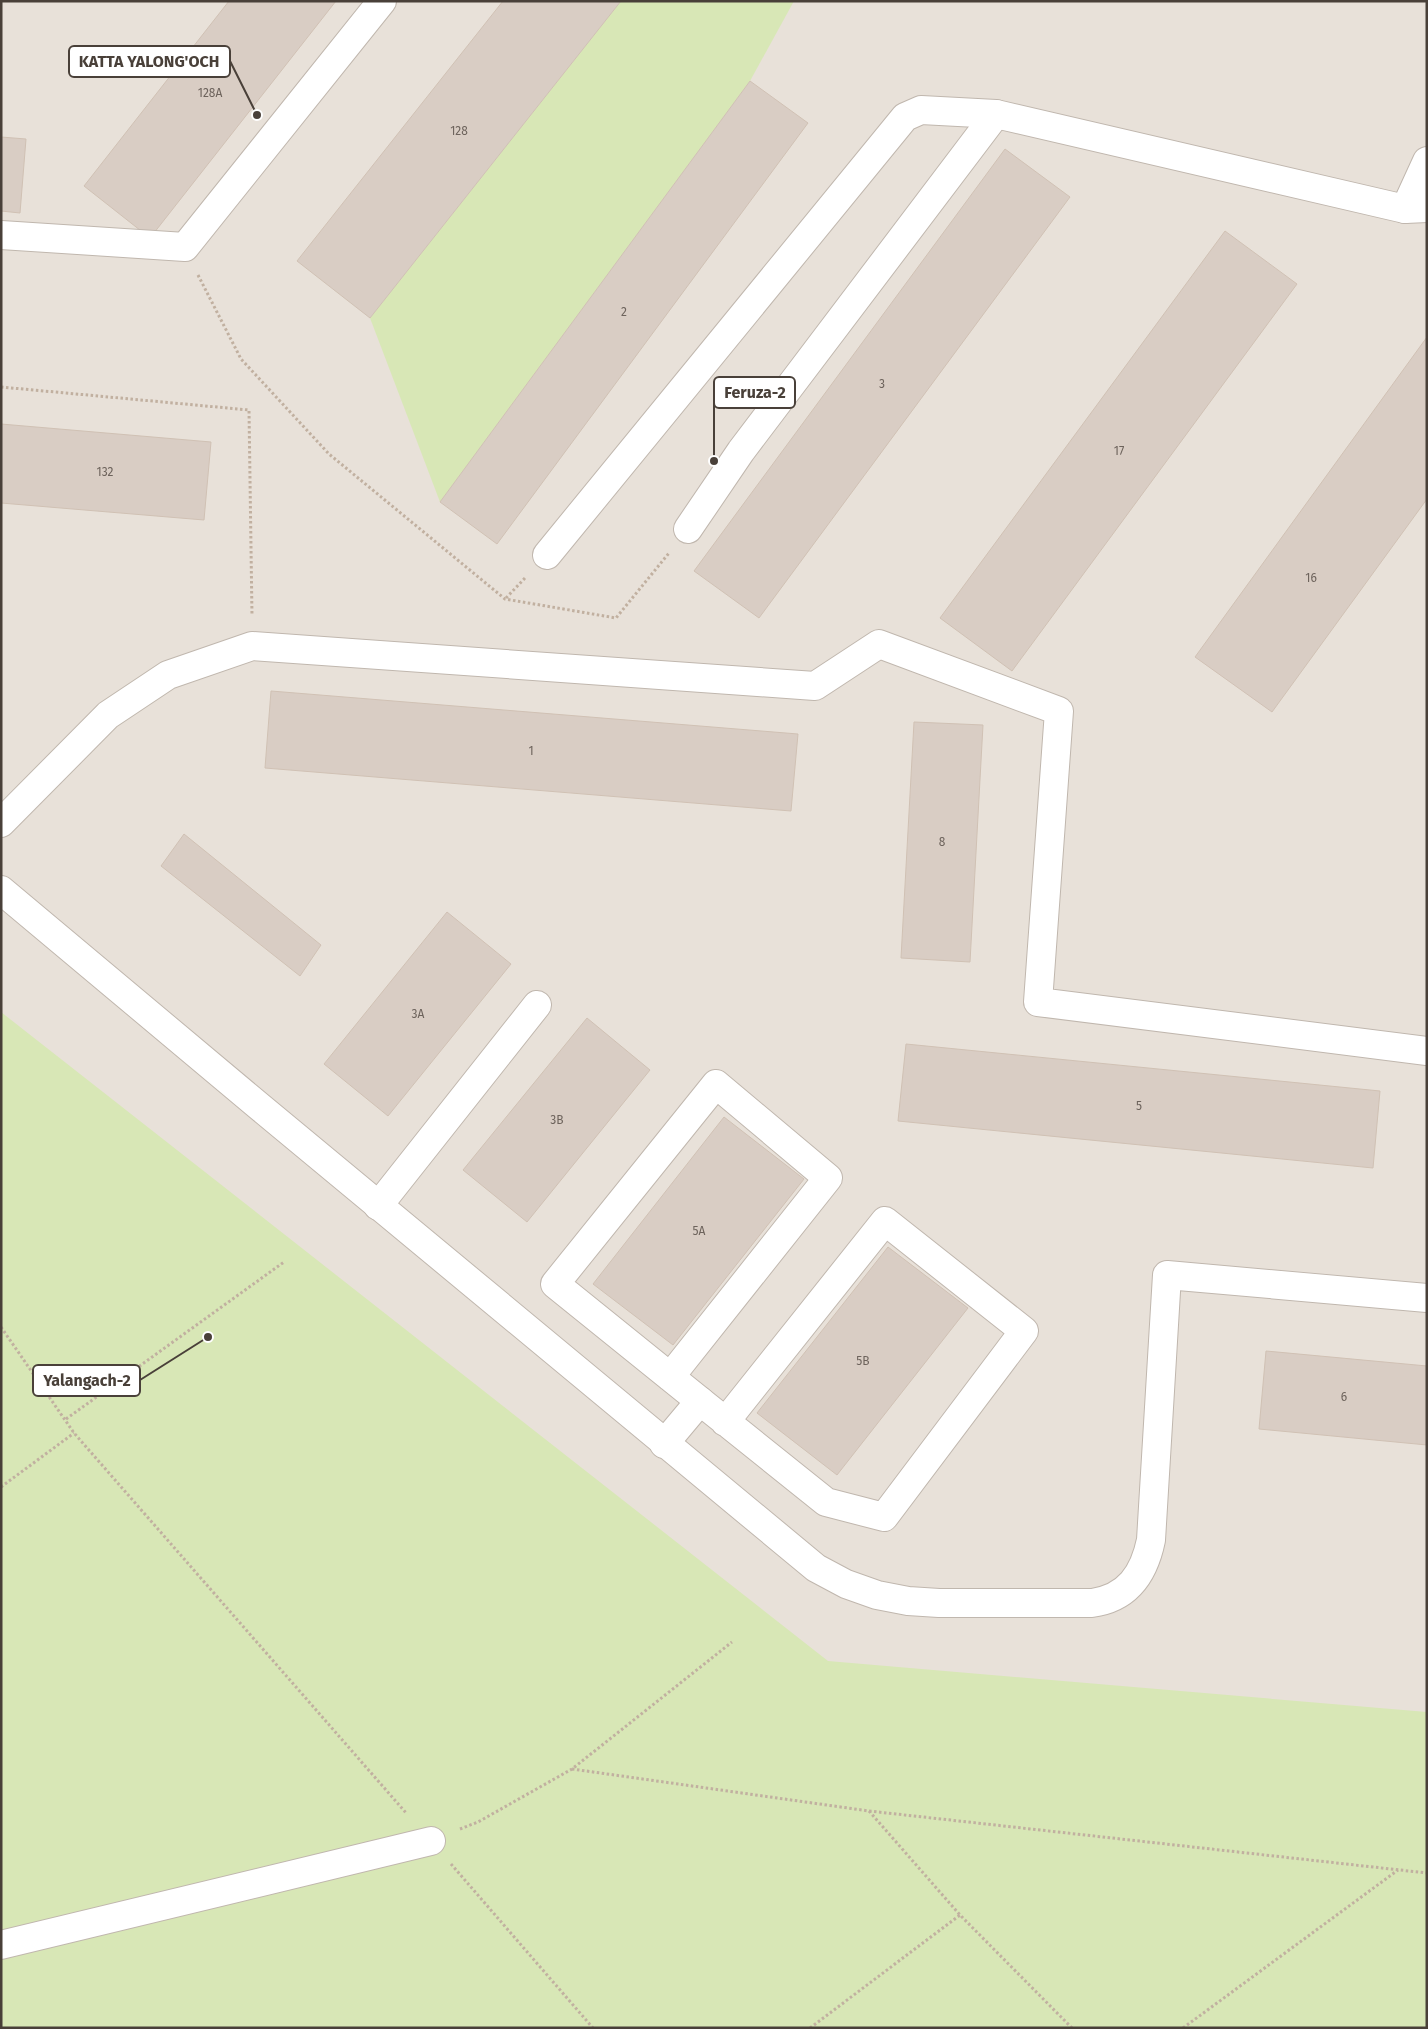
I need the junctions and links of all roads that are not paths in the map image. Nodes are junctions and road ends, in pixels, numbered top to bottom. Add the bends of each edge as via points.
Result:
1 (382, 1) edge
2 (996, 114) junction
3 (1427, 161) edge
4 (1416, 209) edge
5 (1, 236) edge
6 (688, 529) road end
7 (547, 555) dead end
8 (1, 823) edge
9 (1, 890) edge
10 (538, 1005) dead end
11 (1427, 1051) edge
12 (378, 1206) junction
13 (1426, 1290) edge
14 (670, 1376) junction
15 (700, 1401) junction
16 (725, 1422) junction
17 (664, 1444) junction
18 (430, 1841) road end
19 (1, 1945) edge

1 - 5 lane via 185,247
2 - 4 lane
2 - 6 lane via 741,451
2 - 7 lane via 921,110 906,116
3 - 4 lane
8 - 11 lane via 108,714 168,675 252,646 815,686 879,644 1059,711 1038,1002
9 - 12 lane
10 - 12 lane
12 - 17 lane
13 - 17 lane via 1168,1275 1151,1540 1143,1568 1136,1578 1106,1601 908,1601 846,1584 816,1568
14 - 14 lane via 555,1284 716,1084 828,1178
14 - 15 lane
15 - 16 lane
15 - 17 lane
16 - 16 lane via 826,1502 884,1517 1024,1331 885,1221
18 - 19 lane

